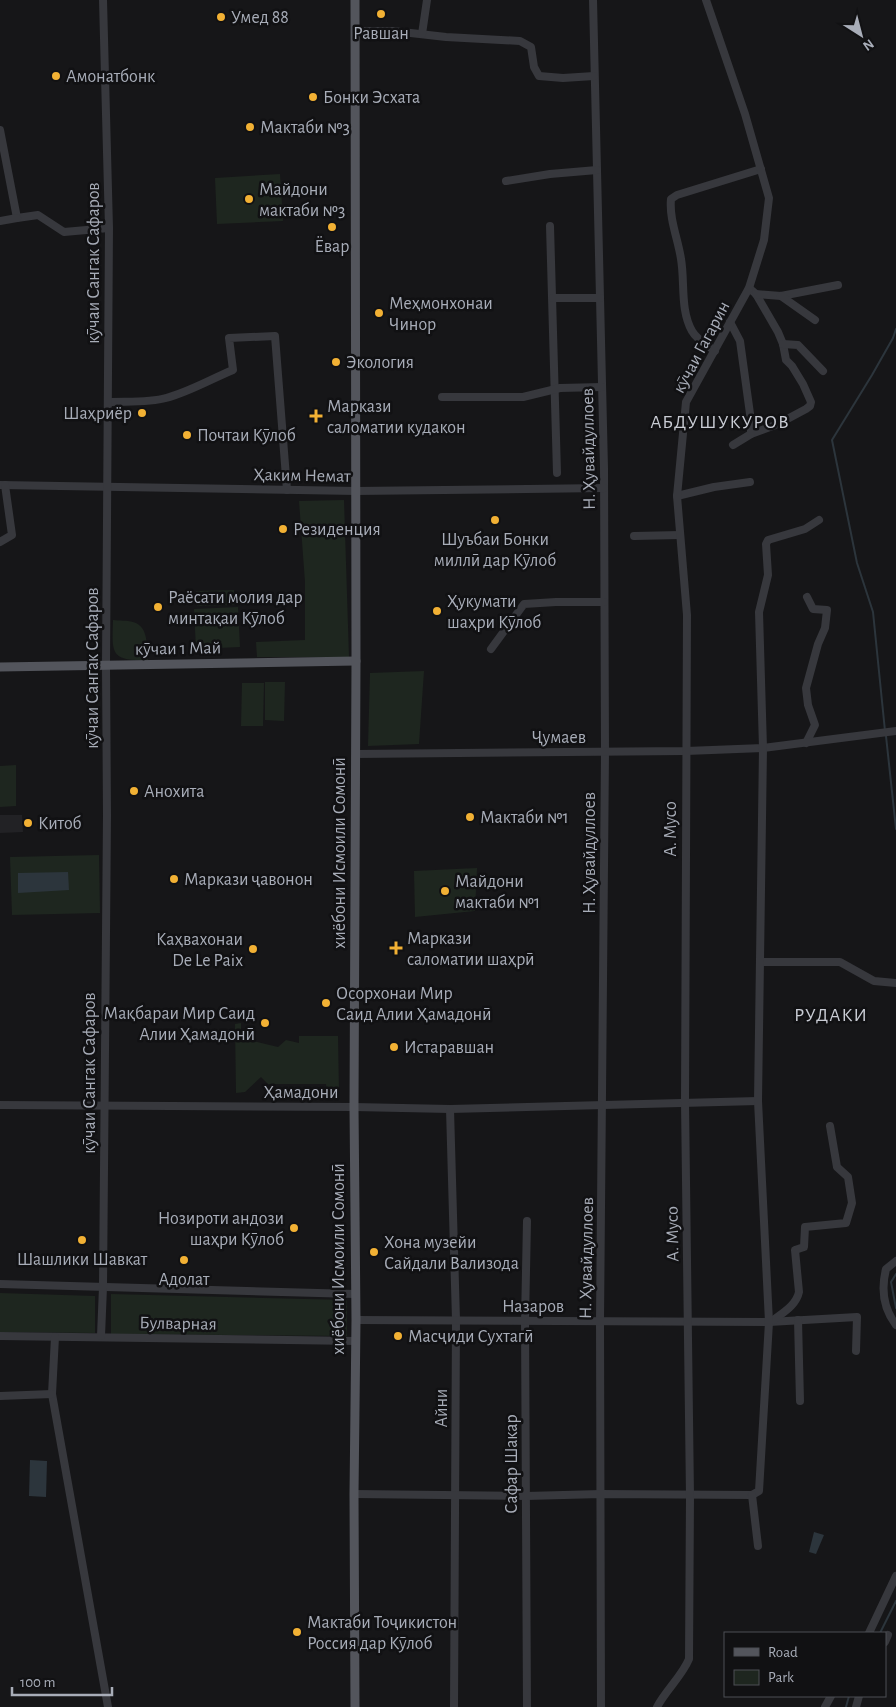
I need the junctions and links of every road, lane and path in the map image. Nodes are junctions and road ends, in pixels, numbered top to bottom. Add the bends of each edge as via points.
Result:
1 (103, 0) edge
2 (355, 0) edge
3 (427, 0) edge
4 (593, 0) edge
5 (706, 0) edge
6 (355, 31) junction
7 (422, 34) junction
8 (594, 76) junction
9 (0, 130) edge
10 (761, 169) junction
11 (597, 170) junction
12 (506, 180) dead end
13 (17, 218) junction
14 (0, 221) edge
15 (550, 226) dead end
16 (109, 228) junction
17 (838, 285) dead end
18 (749, 288) junction
19 (756, 294) junction
20 (781, 296) junction
21 (553, 298) junction
22 (600, 298) junction
23 (815, 320) dead end
24 (730, 322) junction
25 (783, 344) junction
26 (715, 351) junction
27 (823, 370) dead end
28 (602, 387) junction
29 (555, 390) junction
30 (442, 397) dead end
31 (108, 402) junction
32 (751, 434) junction
33 (733, 445) dead end
34 (558, 473) dead end
35 (750, 482) dead end
36 (3, 485) edge
37 (107, 488) junction
38 (604, 488) junction
39 (288, 490) junction
40 (356, 491) junction
41 (677, 496) junction
42 (819, 520) dead end
43 (680, 535) junction
44 (634, 536) dead end
45 (0, 542) edge
46 (807, 597) dead end
47 (604, 602) junction
48 (491, 649) dead end
49 (356, 661) junction
50 (106, 666) junction
51 (0, 667) edge
52 (896, 731) edge
53 (806, 743) junction
54 (763, 748) junction
55 (686, 751) junction
56 (605, 752) junction
57 (356, 754) junction
58 (760, 962) junction
59 (896, 983) edge
60 (758, 1101) junction
61 (685, 1102) junction
62 (0, 1105) edge
63 (104, 1106) junction
64 (354, 1106) junction
65 (602, 1106) junction
66 (450, 1109) junction
67 (830, 1126) dead end
68 (527, 1221) dead end
69 (896, 1261) edge
70 (0, 1284) edge
71 (103, 1287) junction
72 (355, 1294) junction
73 (356, 1320) junction
74 (456, 1320) junction
75 (798, 1320) junction
76 (525, 1321) junction
77 (600, 1321) junction
78 (689, 1322) junction
79 (770, 1322) junction
80 (896, 1325) edge
81 (0, 1336) edge
82 (101, 1336) junction
83 (55, 1337) junction
84 (356, 1341) junction
85 (856, 1351) dead end
86 (52, 1394) junction
87 (0, 1396) edge
88 (800, 1401) dead end
89 (354, 1494) junction
90 (601, 1494) junction
91 (752, 1495) junction
92 (456, 1496) junction
93 (526, 1496) junction
94 (690, 1496) junction
95 (758, 1546) dead end
96 (896, 1576) edge
97 (869, 1632) edge
98 (108, 1707) edge
99 (355, 1707) edge
100 (454, 1707) edge
101 (527, 1707) edge
102 (601, 1707) edge
103 (657, 1707) edge

1 - 16 street, кӯчаи Сангак Сафаров
2 - 6 main road, хиёбони Исмоили Сомонӣ
3 - 7 street
4 - 8 street, Н. Ҳувайдуллоев
5 - 10 street, кӯчаи Гагарин
6 - 7 street via 393,30
6 - 40 main road, хиёбони Исмоили Сомонӣ
7 - 8 street via 520,41 531,47 538,76
8 - 11 street, Н. Ҳувайдуллоев
9 - 13 street
10 - 18 street, кӯчаи Гагарин via 769,198 764,240
10 - 26 street via 671,199 686,316 698,339
11 - 12 street
11 - 22 street, Н. Ҳувайдуллоев
13 - 14 street
13 - 16 street via 38,215 64,232
15 - 21 street
16 - 31 street, кӯчаи Сангак Сафаров
17 - 20 street
18 - 19 street
18 - 24 street, кӯчаи Гагарин
19 - 20 street
19 - 25 street
20 - 23 street
21 - 22 street
21 - 29 street
22 - 28 street, Н. Ҳувайдуллоев
24 - 26 street, кӯчаи Гагарин
24 - 32 street via 740,341
25 - 27 street via 798,345
25 - 32 street via 786,360 803,384 810,406 778,424
26 - 41 street, кӯчаи Гагарин via 686,402
28 - 29 street
28 - 38 street, Н. Ҳувайдуллоев
29 - 30 street via 523,397
29 - 34 street
31 - 37 street, кӯчаи Сангак Сафаров
31 - 39 street via 163,399 186,391 234,370 229,338 274,336
32 - 33 street
35 - 41 street
36 - 37 street, Ҳаким Немат
36 - 45 street via 12,535
37 - 39 street, Ҳаким Немат
37 - 50 street, кӯчаи Сангак Сафаров
38 - 40 street, Ҳаким Немат
38 - 47 street, Н. Ҳувайдуллоев
39 - 40 street, Ҳаким Немат
40 - 49 main road, хиёбони Исмоили Сомонӣ
41 - 43 street, кӯчаи Гагарин
42 - 54 street via 805,529 768,540 766,544 768,575 759,612
43 - 44 street
43 - 55 street, кӯчаи Гагарин via 687,615
46 - 53 street via 813,609 827,610 825,628 806,688 815,725
47 - 48 street via 524,604
47 - 56 street, Н. Ҳувайдуллоев
49 - 50 main road, кӯчаи 1 Май
49 - 57 main road, хиёбони Исмоили Сомонӣ
50 - 51 main road, кӯчаи 1 Май
50 - 63 street, кӯчаи Сангак Сафаров
52 - 53 street, Ҷумаев
53 - 54 street, Ҷумаев
54 - 55 street, Ҷумаев
54 - 58 street
55 - 56 street, Ҷумаев
55 - 61 street, А. Мусо
56 - 57 street, Ҷумаев
56 - 65 street, Н. Ҳувайдуллоев
57 - 64 main road, хиёбони Исмоили Сомонӣ
58 - 59 street via 840,962 874,981
58 - 60 street
60 - 61 street, Ҳамадони
60 - 79 street
61 - 65 street, Ҳамадони
61 - 78 street, А. Мусо
62 - 63 street, Ҳамадони
63 - 64 street, Ҳамадони
63 - 71 street, кӯчаи Сангак Сафаров
64 - 66 street, Ҳамадони
64 - 72 main road, хиёбони Исмоили Сомонӣ
65 - 66 street, Ҳамадони
65 - 77 street, Н. Ҳувайдуллоев
66 - 74 street, Айни
67 - 79 street via 837,1167 848,1176 852,1203 846,1223 805,1227 804,1247 796,1250 798,1298
68 - 76 street, Сафар Шакар
69 - 80 street via 886,1269 883,1296
70 - 71 street, Булварная
71 - 72 street, Булварная
71 - 82 street, кӯчаи Сангак Сафаров
72 - 73 main road, хиёбони Исмоили Сомонӣ
73 - 74 street, Назаров
73 - 84 main road, хиёбони Исмоили Сомонӣ
74 - 76 street, Назаров
74 - 92 street, Айни
75 - 79 street, Назаров
75 - 85 street, Назаров via 857,1317
75 - 88 street
76 - 77 street, Назаров
76 - 93 street, Сафар Шакар
77 - 78 street, Назаров
77 - 90 street, Н. Ҳувайдуллоев
78 - 79 street, Назаров
78 - 94 street, А. Мусо
79 - 91 street via 759,1492
81 - 83 street, Булварная
82 - 83 street, Булварная
82 - 84 street, Булварная
83 - 86 street
84 - 89 main road, хиёбони Исмоили Сомонӣ
86 - 87 street
86 - 98 street
89 - 92 street
89 - 99 main road, хиёбони Исмоили Сомонӣ
90 - 93 street
90 - 94 street
90 - 102 street, Н. Ҳувайдуллоев
91 - 94 street
91 - 95 street
92 - 93 street
92 - 100 street, Айни
93 - 101 street, Сафар Шакар
94 - 103 street, А. Мусо via 689,1659
96 - 97 street

